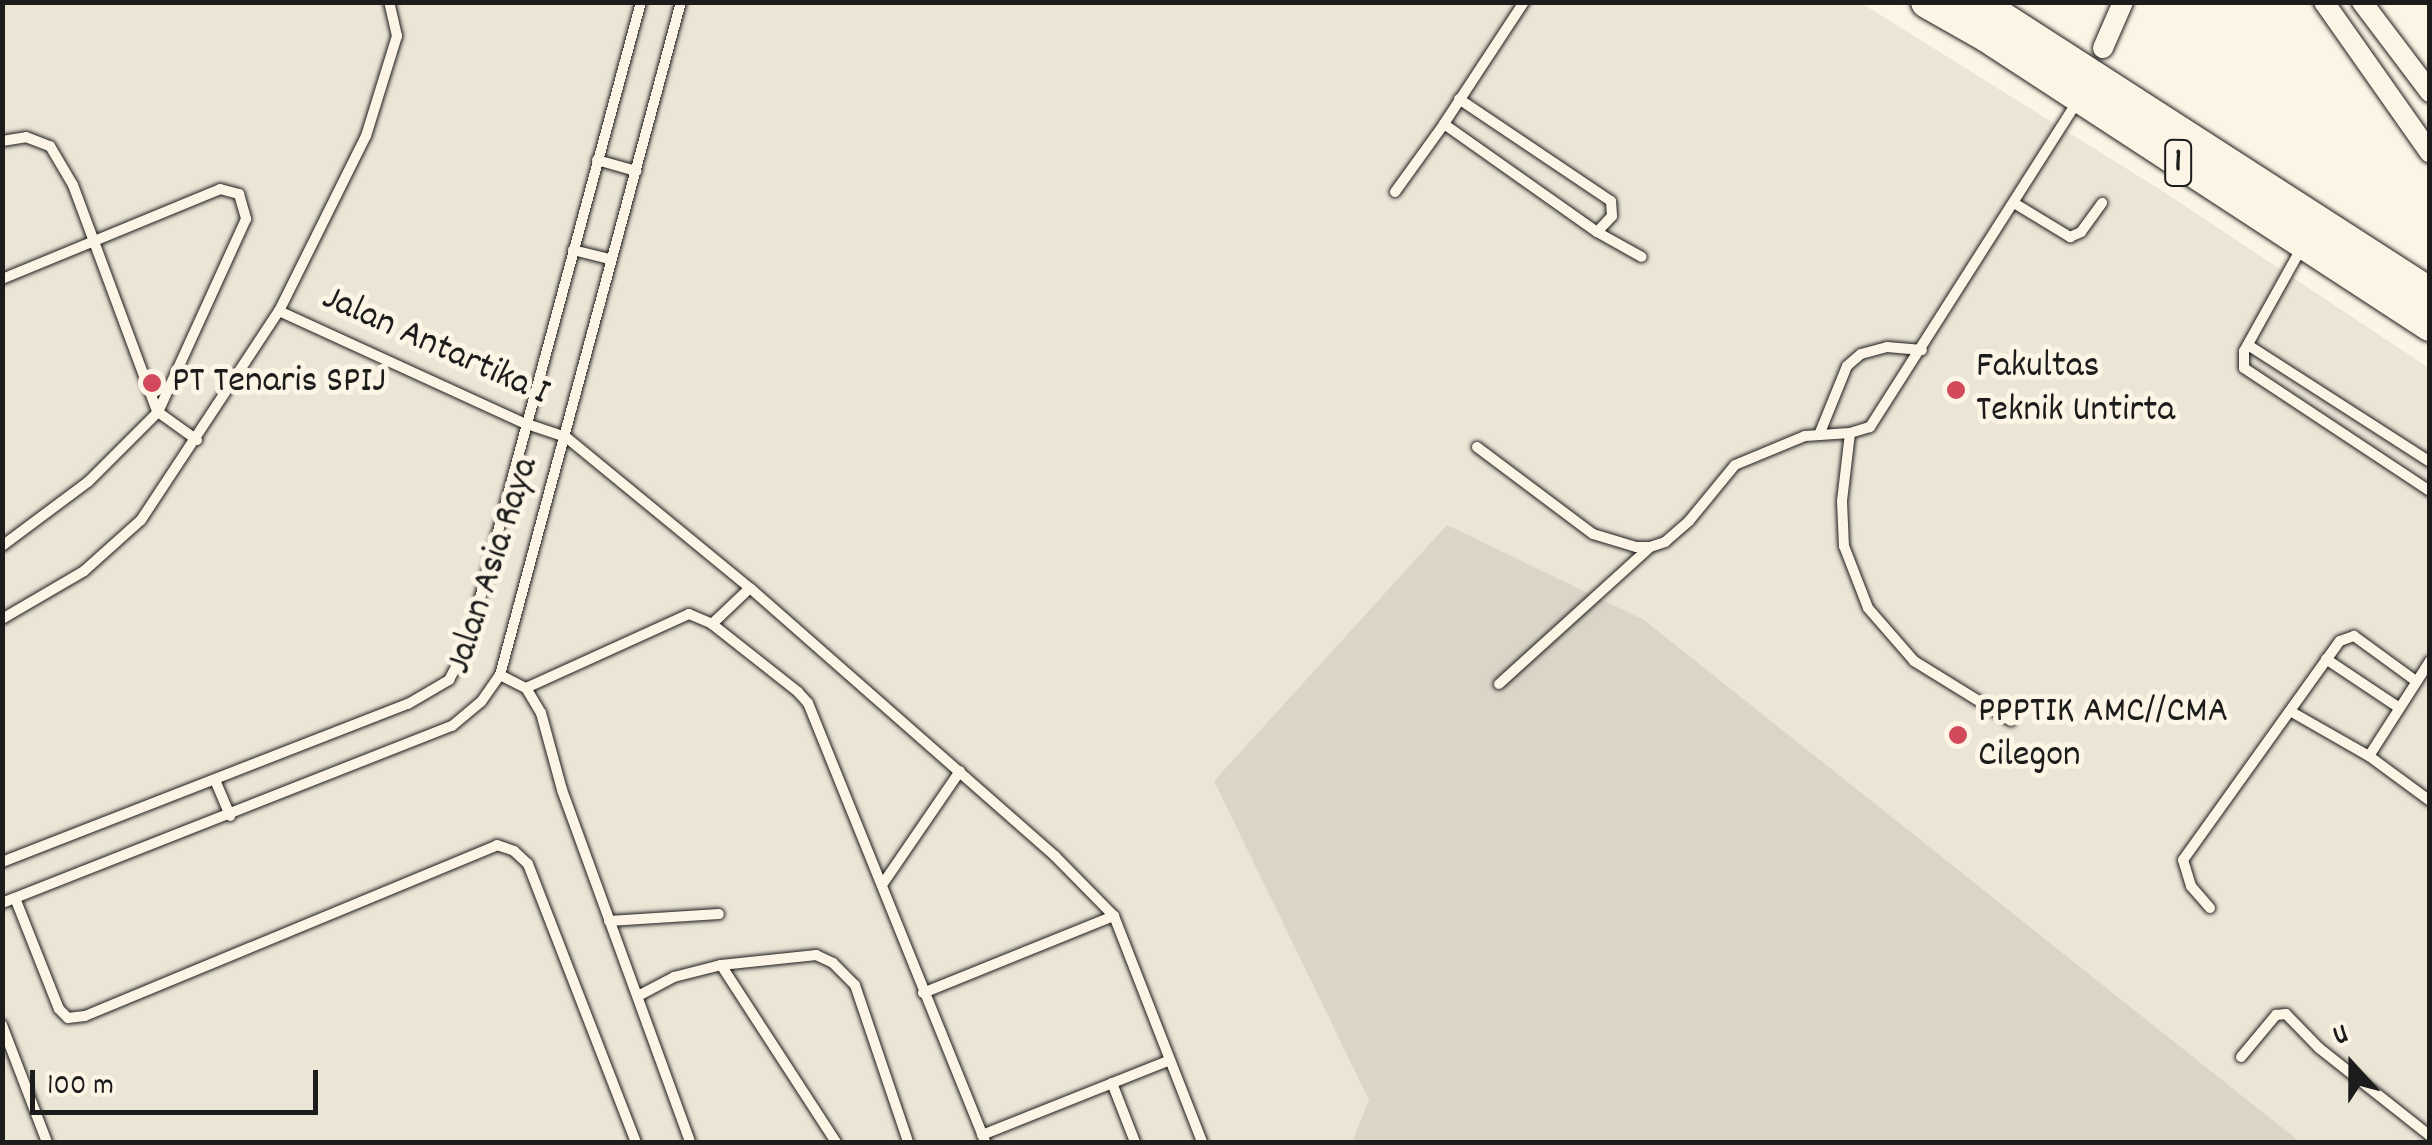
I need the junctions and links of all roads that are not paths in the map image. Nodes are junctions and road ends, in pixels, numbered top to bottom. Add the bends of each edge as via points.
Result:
1 (388, 2) edge
2 (641, 2) edge
3 (680, 2) edge
4 (1524, 2) edge
5 (1927, 2) edge
6 (1977, 2) edge
7 (2122, 2) edge
8 (2324, 2) edge
9 (2362, 2) edge
10 (2103, 48) dead end
11 (2430, 92) edge
12 (2078, 99) junction
13 (1459, 100) junction
14 (1444, 124) junction
15 (2, 141) edge
16 (2430, 153) edge
17 (598, 160) junction
18 (636, 171) junction
19 (1395, 192) dead end
20 (2014, 203) junction
21 (2102, 203) dead end
22 (1596, 232) junction
23 (95, 243) junction
24 (2304, 243) junction
25 (573, 250) junction
26 (1642, 256) dead end
27 (610, 259) junction
28 (2, 278) edge
29 (2430, 294) edge
30 (279, 312) junction
31 (2430, 325) edge
32 (2248, 345) junction
33 (1922, 350) junction
34 (158, 412) junction
35 (524, 422) junction
36 (1850, 434) junction
37 (1819, 435) junction
38 (566, 437) junction
39 (198, 440) junction
40 (1477, 447) dead end
41 (2430, 465) edge
42 (2418, 484) junction
43 (2430, 491) edge
44 (2, 546) edge
45 (1650, 547) junction
46 (750, 588) junction
47 (2, 619) edge
48 (712, 624) junction
49 (2326, 660) junction
50 (2430, 661) edge
51 (500, 674) junction
52 (2416, 681) junction
53 (1500, 684) dead end
54 (526, 688) junction
55 (2398, 708) junction
56 (2290, 711) junction
57 (2010, 721) dead end
58 (2368, 756) junction
59 (960, 772) junction
60 (215, 780) junction
61 (2430, 800) edge
62 (230, 816) junction
63 (2, 862) edge
64 (882, 885) junction
65 (15, 898) junction
66 (2, 903) edge
67 (2210, 908) dead end
68 (719, 914) dead end
69 (1114, 916) junction
70 (609, 921) junction
71 (721, 965) junction
72 (923, 994) junction
73 (638, 996) junction
74 (2, 1025) edge
75 (2240, 1057) dead end
76 (1170, 1060) junction
77 (1112, 1083) junction
78 (2430, 1136) edge
79 (984, 1139) edge
80 (47, 1142) edge
81 (636, 1142) edge
82 (690, 1142) edge
83 (836, 1142) edge
84 (908, 1142) edge
85 (1135, 1142) edge
86 (1202, 1142) edge

1 - 30 lane via 396,36 366,136
2 - 17 lane, Jalan Asia Raya
3 - 18 lane, Jalan Asia Raya
4 - 13 lane
5 - 12 highway, 1
6 - 29 highway, 1
7 - 10 street
8 - 16 street
9 - 11 street
12 - 20 lane
12 - 24 highway, 1
13 - 14 lane
13 - 22 lane via 1611,201 1612,216
14 - 19 lane
14 - 22 lane
15 - 23 lane via 26,137 50,146
17 - 18 lane
17 - 25 lane, Jalan Asia Raya
18 - 27 lane, Jalan Asia Raya
20 - 21 lane via 2070,237
20 - 33 lane
22 - 26 lane
23 - 28 lane
23 - 34 lane
23 - 34 lane via 220,189 238,194 245,208 246,219
24 - 31 highway, 1
24 - 32 lane
25 - 27 lane
25 - 35 lane, Jalan Asia Raya
27 - 38 lane, Jalan Asia Raya
30 - 35 lane, Jalan Antartika I
30 - 39 lane
32 - 41 lane
32 - 42 lane via 2244,368
33 - 36 lane via 1870,427
33 - 37 lane via 1887,347 1861,354 1847,366
34 - 39 lane
34 - 44 lane via 88,482
35 - 38 lane, Jalan Antartika I
35 - 60 lane, Jalan Asia Raya via 467,646 449,680 408,704
36 - 37 lane
36 - 57 lane via 1844,546 1868,608 1914,661
37 - 45 lane via 1735,465 1688,521
38 - 46 lane, Jalan Antartika I
38 - 51 lane, Jalan Asia Raya
39 - 47 lane via 141,520 84,571
40 - 45 lane via 1593,534
41 - 42 lane
42 - 43 lane
45 - 53 lane
46 - 48 lane
46 - 59 lane, Jalan Antartika I
48 - 54 lane via 689,614
48 - 64 lane via 808,704
49 - 52 lane via 2346,636 2354,636
49 - 55 lane
49 - 56 lane
50 - 52 lane
51 - 54 lane
51 - 62 lane, Jalan Asia Raya via 481,702 452,726
52 - 55 lane
54 - 70 lane via 541,713
55 - 58 lane
56 - 58 lane
56 - 67 lane via 2183,860 2191,886
58 - 61 lane
59 - 64 lane
59 - 69 lane, Jalan Antartika I
60 - 62 lane
60 - 63 lane, Jalan Asia Raya
62 - 65 lane, Jalan Asia Raya
64 - 72 lane
65 - 66 lane, Jalan Asia Raya
65 - 81 lane via 68,1018 497,846 514,851 528,864
68 - 70 lane
69 - 72 lane
69 - 76 lane
70 - 73 lane
71 - 73 lane via 674,977
71 - 83 lane
71 - 84 lane via 816,955 833,963 854,985
72 - 79 lane
73 - 82 lane
74 - 80 lane
75 - 78 lane via 2276,1015 2286,1014
76 - 77 lane
76 - 86 lane
77 - 79 lane
77 - 85 lane

